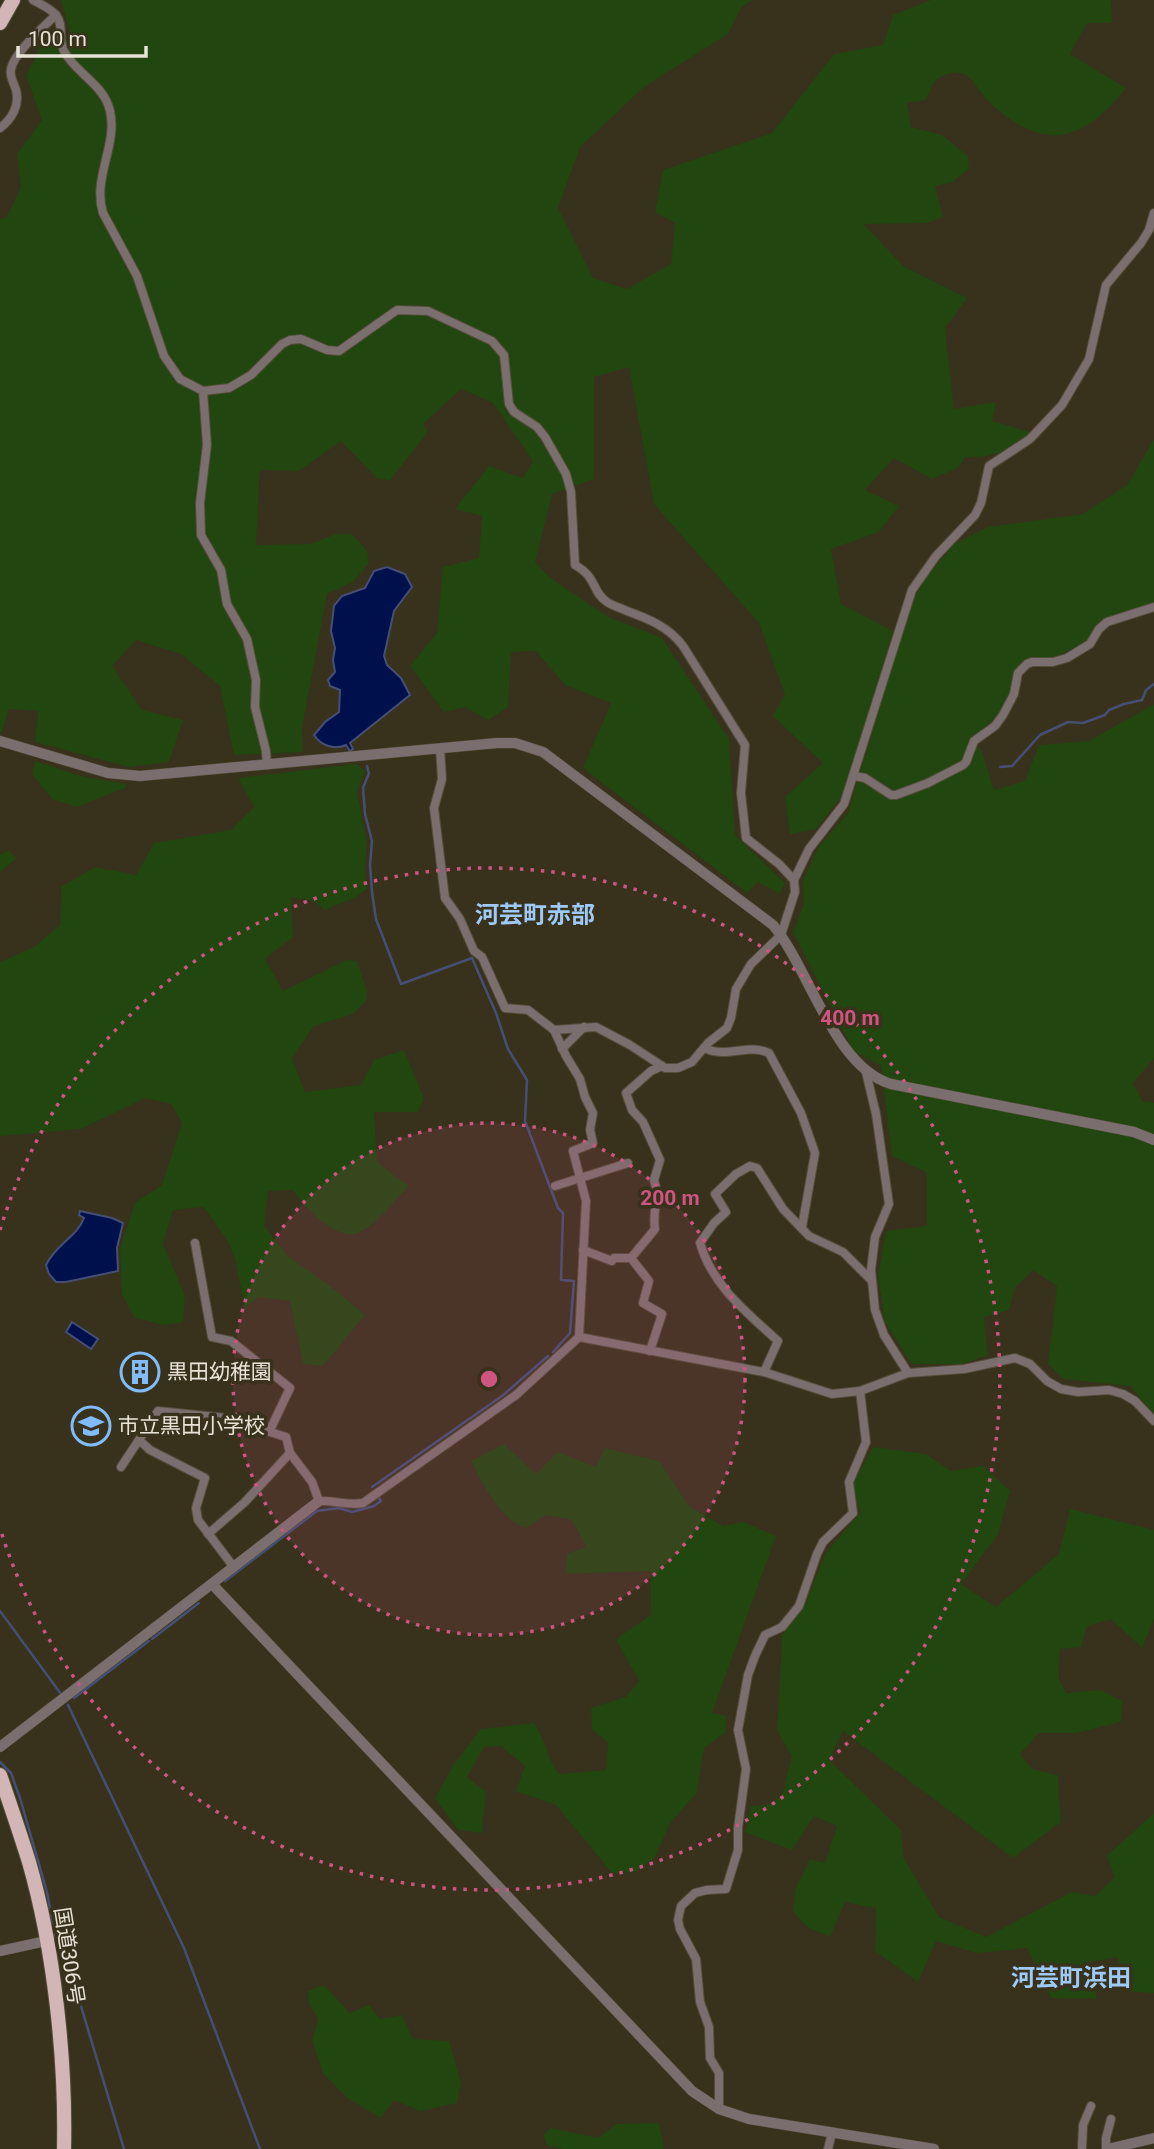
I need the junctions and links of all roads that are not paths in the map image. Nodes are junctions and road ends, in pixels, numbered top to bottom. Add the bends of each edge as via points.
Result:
1 (13, 0) edge
2 (33, 0) edge
3 (54, 14) junction
4 (0, 23) edge
5 (0, 128) edge
6 (1154, 213) edge
7 (204, 391) junction
8 (1154, 607) edge
9 (0, 741) edge
10 (440, 748) junction
11 (267, 765) junction
12 (855, 776) junction
13 (794, 880) junction
14 (781, 934) junction
15 (584, 1027) junction
16 (554, 1030) junction
17 (704, 1048) junction
18 (562, 1049) junction
19 (662, 1066) junction
20 (866, 1072) junction
21 (1154, 1140) edge
22 (628, 1163) dead end
23 (582, 1179) junction
24 (555, 1186) dead end
25 (802, 1227) junction
26 (195, 1243) dead end
27 (583, 1250) junction
28 (631, 1258) junction
29 (871, 1280) junction
30 (579, 1337) junction
31 (650, 1351) junction
32 (764, 1372) junction
33 (908, 1373) junction
34 (860, 1391) junction
35 (1154, 1421) edge
36 (270, 1430) junction
37 (139, 1440) junction
38 (290, 1453) junction
39 (121, 1467) dead end
40 (319, 1501) junction
41 (208, 1534) junction
42 (233, 1566) junction
43 (212, 1584) junction
44 (0, 1747) edge
45 (0, 1775) edge
46 (6, 1812) edge
47 (46, 1941) junction
48 (0, 1951) edge
49 (1091, 2106) dead end
50 (719, 2109) junction
51 (1111, 2119) dead end
52 (832, 2133) junction
53 (1154, 2138) edge
54 (64, 2149) edge
55 (828, 2149) edge
56 (934, 2149) edge
57 (1083, 2149) edge
58 (1107, 2149) edge

1 - 4 highway
2 - 3 street
3 - 5 street via 10,70 16,106
3 - 7 street via 65,53 106,99 111,113 100,185 103,213 137,276 164,356 180,379
6 - 12 street via 1141,243 1106,285 1091,351 1077,383 1030,439 989,466 975,515 912,590
7 - 11 street via 207,445 201,535 220,570 226,604 247,639
7 - 13 street via 229,388 251,375 290,340 332,351 345,348 397,310 428,312 492,341 504,355 509,404 537,427 566,474 575,565 590,575 606,601 658,623 677,637 745,745 741,785 746,838
8 - 12 street via 1107,622 1090,644 1067,658 1027,664 1018,673 1003,715 974,741 962,765 896,795
9 - 11 street via 122,775
10 - 11 street
10 - 14 street via 515,743 542,752
10 - 16 street via 442,779 434,808 444,898 482,957 505,1008 528,1010
12 - 13 street via 844,804 809,849
13 - 14 street
14 - 17 street via 751,964 736,989 727,1028
14 - 20 street via 843,1045
15 - 16 street
15 - 18 street
15 - 19 street via 607,1031
16 - 18 street
17 - 19 street via 684,1067
17 - 25 street via 717,1053 769,1053 802,1113 815,1153
18 - 23 street via 593,1112 593,1143 573,1151
19 - 28 street via 626,1093 660,1160 654,1180 655,1229
20 - 21 street via 891,1084 1134,1132
20 - 29 street via 889,1204 875,1237
22 - 23 street
23 - 24 street
23 - 27 street via 586,1201
25 - 29 street via 817,1241 843,1252
25 - 32 street via 783,1209 761,1170 750,1166 715,1194 726,1213 700,1242 714,1276 778,1341
26 - 36 street via 212,1337 231,1341 290,1388
27 - 28 street via 612,1261
27 - 30 street
28 - 31 street via 649,1281 643,1303 662,1314
29 - 33 street via 879,1326
30 - 31 street
30 - 40 street via 516,1395 371,1498 355,1504
31 - 32 street
32 - 34 street via 832,1394
33 - 34 street
33 - 35 street via 1020,1359 1061,1389 1124,1394
34 - 50 street via 866,1442 849,1482 853,1513 823,1542 799,1606 782,1627 762,1638 748,1675 738,1730 747,1769 738,1850 729,1883 726,1889 695,1893 678,1915 680,1930 697,1964 710,2058 719,2073
36 - 37 street via 226,1418 158,1411
36 - 38 street via 286,1437
37 - 39 street
37 - 41 street via 205,1478 195,1512
38 - 40 street via 312,1482
38 - 41 street
40 - 42 street
41 - 42 street
42 - 43 street
43 - 44 street
43 - 50 street via 691,2091
45 - 46 highway, 国道306号
46 - 47 highway, 国道306号 via 29,1862
47 - 48 street
47 - 54 highway, 国道306号 via 61,2051
49 - 57 street via 1083,2125
50 - 52 street via 749,2119
51 - 58 street
52 - 55 street
52 - 56 street
53 - 58 street

